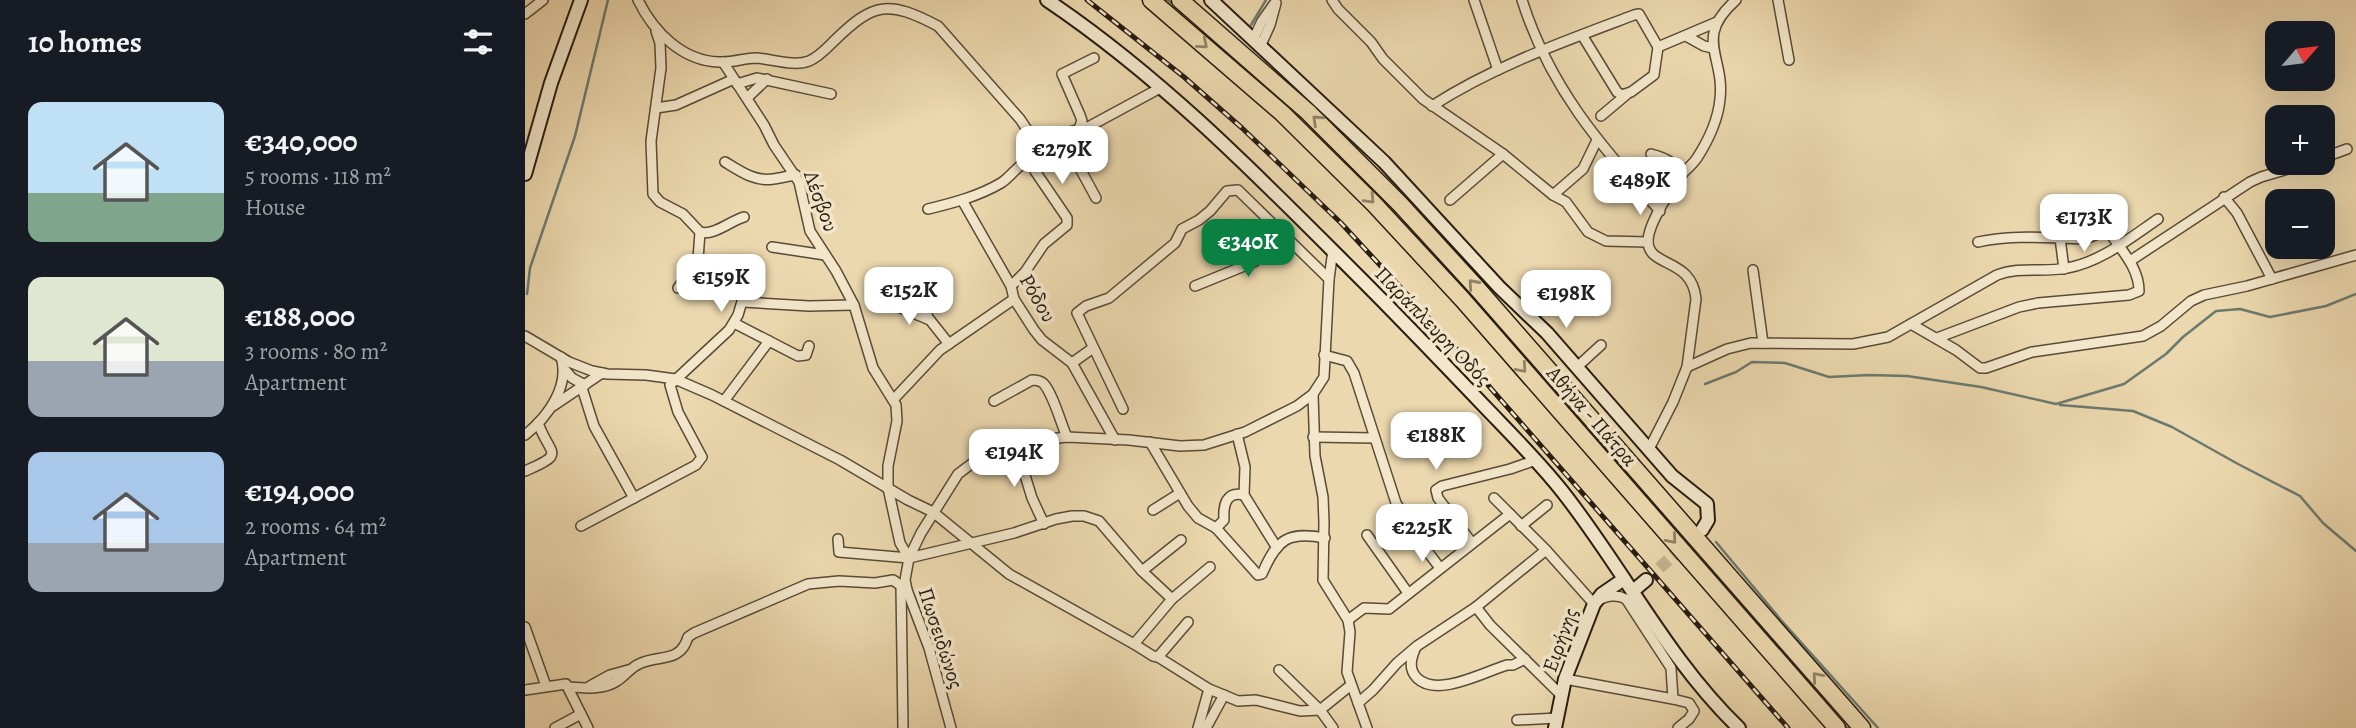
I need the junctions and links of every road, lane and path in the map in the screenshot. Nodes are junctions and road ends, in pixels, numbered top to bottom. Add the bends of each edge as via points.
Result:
1 (543, 0) edge
2 (581, 0) edge
3 (638, 0) edge
4 (1047, 0) edge
5 (1151, 0) edge
6 (1180, 0) edge
7 (1210, 0) edge
8 (1332, 0) edge
9 (1474, 0) edge
10 (1522, 0) edge
11 (1736, 0) edge
12 (1778, 0) edge
13 (1276, 1) edge
14 (525, 14) edge
15 (1717, 22) junction
16 (655, 29) junction
17 (1582, 35) junction
18 (1686, 36) junction
19 (1256, 44) junction
20 (1658, 47) junction
21 (1713, 48) junction
22 (1540, 50) junction
23 (1094, 58) dead end
24 (1789, 60) dead end
25 (723, 62) junction
26 (1498, 70) junction
27 (767, 79) junction
28 (736, 81) junction
29 (1161, 87) junction
30 (831, 94) dead end
31 (1626, 95) junction
32 (747, 98) junction
33 (1432, 106) junction
34 (656, 108) junction
35 (1601, 116) dead end
36 (1079, 128) junction
37 (1597, 140) junction
38 (1061, 144) junction
39 (2347, 149) dead end
40 (1651, 153) dead end
41 (2335, 153) edge
42 (1503, 154) junction
43 (1039, 156) junction
44 (725, 162) dead end
45 (525, 174) edge
46 (796, 175) junction
47 (1682, 175) junction
48 (2269, 175) edge
49 (1553, 195) junction
50 (2224, 197) junction
51 (1096, 198) dead end
52 (962, 200) junction
53 (1450, 200) dead end
54 (928, 209) dead end
55 (1660, 211) junction
56 (744, 217) dead end
57 (2158, 219) dead end
58 (700, 232) junction
59 (2060, 238) junction
60 (1289, 240) junction
61 (1648, 242) junction
62 (1978, 242) dead end
63 (2118, 245) junction
64 (772, 247) dead end
65 (1333, 250) junction
66 (2354, 254) edge
67 (825, 256) junction
68 (698, 259) junction
69 (2130, 261) junction
70 (2064, 269) junction
71 (1753, 270) dead end
72 (1329, 279) junction
73 (2271, 279) junction
74 (1011, 286) junction
75 (1195, 286) dead end
76 (678, 288) dead end
77 (879, 299) dead end
78 (1014, 299) junction
79 (925, 301) dead end
80 (743, 302) junction
81 (853, 305) junction
82 (928, 319) junction
83 (734, 323) junction
84 (1911, 324) junction
85 (525, 336) edge
86 (1937, 338) junction
87 (769, 341) junction
88 (1763, 343) junction
89 (949, 344) junction
90 (1601, 345) dead end
91 (809, 346) dead end
92 (1093, 348) junction
93 (1324, 355) junction
94 (561, 357) junction
95 (1072, 363) junction
96 (1577, 367) junction
97 (1687, 367) junction
98 (565, 370) junction
99 (602, 373) junction
100 (675, 379) junction
101 (584, 386) junction
102 (1313, 394) junction
103 (893, 400) junction
104 (724, 401) junction
105 (994, 401) dead end
106 (553, 406) junction
107 (1123, 409) dead end
108 (538, 423) junction
109 (1237, 434) junction
110 (525, 435) edge
111 (1067, 437) junction
112 (1313, 438) junction
113 (1374, 438) junction
114 (1115, 440) junction
115 (1150, 442) junction
116 (1014, 443) junction
117 (1649, 449) junction
118 (1536, 460) junction
119 (525, 471) edge
120 (888, 488) junction
121 (1180, 493) junction
122 (1244, 495) junction
123 (634, 498) junction
124 (1494, 498) dead end
125 (1547, 505) dead end
126 (1153, 510) dead end
127 (933, 512) junction
128 (1510, 514) junction
129 (1044, 524) junction
130 (581, 526) dead end
131 (1521, 526) junction
132 (1216, 528) junction
133 (1702, 530) dead end
134 (1367, 535) dead end
135 (1325, 538) junction
136 (838, 539) dead end
137 (1181, 540) dead end
138 (973, 542) junction
139 (1472, 543) junction
140 (1277, 548) junction
141 (1546, 550) junction
142 (909, 558) junction
143 (1210, 567) dead end
144 (1440, 568) junction
145 (1142, 571) junction
146 (1625, 579) junction
147 (1646, 580) tunnel mouth
148 (904, 588) junction
149 (1633, 591) junction
150 (1408, 593) junction
151 (1172, 599) junction
152 (1595, 602) junction
153 (1476, 607) junction
154 (1348, 620) junction
155 (1188, 622) dead end
156 (525, 627) edge
157 (1134, 644) junction
158 (1417, 646) junction
159 (1158, 657) junction
160 (1525, 659) junction
161 (1279, 670) dead end
162 (1565, 679) junction
163 (1350, 685) junction
164 (546, 687) junction
165 (569, 687) junction
166 (1209, 689) junction
167 (525, 690) edge
168 (1224, 695) junction
169 (1561, 695) junction
170 (1673, 699) junction
171 (1358, 703) junction
172 (1320, 710) junction
173 (581, 714) junction
174 (1517, 720) dead end
175 (1556, 723) edge
176 (1673, 727) edge
177 (555, 728) edge
178 (588, 728) edge
179 (903, 728) edge
180 (951, 728) edge
181 (1198, 728) edge
182 (1206, 728) edge
183 (1333, 728) edge
184 (1367, 728) edge
185 (1739, 728) edge
186 (1837, 728) edge
187 (1862, 728) edge

1 - 14 street
2 - 45 street
3 - 16 street
4 - 29 street, Παράπλευρη Οδός
5 -> 186 highway, Αθήνα - Πάτρα via 1289,119 1374,204
187 -> 6 highway, Αθήνα - Πάτρα via 1400,204 1308,112
7 - 19 street
8 - 33 street
9 - 26 street
10 - 22 street
11 - 15 street
12 - 24 street
13 - 19 street via 1270,25
15 - 18 street
15 - 21 street
16 - 25 street via 692,55
16 - 34 street via 661,54
17 - 20 street via 1639,14
17 - 22 street
17 - 31 street via 1617,92
18 - 20 street
18 - 21 street
19 - 96 street via 1384,162
20 - 31 street via 1654,75
21 - 47 street via 1721,87 1718,113 1701,150
22 - 26 street
22 - 37 street
23 - 36 street via 1062,76 1080,115
25 - 28 street, Λέσβου
25 - 43 street via 758,58 807,62 871,7 899,4 937,26 1020,119
26 - 33 street
27 - 28 street
27 - 30 street
27 - 32 street
28 - 32 street, Λέσβου
28 - 34 street
29 - 36 street
29 - 65 street, Παράπλευρη Οδός
31 - 35 street
32 - 46 street, Λέσβου
33 - 42 street
34 - 58 street via 653,194
36 - 38 street via 1066,133
37 - 49 street via 1583,169
37 - 55 street
38 - 43 street
38 - 51 street via 1070,150
39 - 41 street
40 - 47 street via 1671,162
42 - 49 street
42 - 53 street
43 - 52 street via 1026,161 1002,183
43 - 74 street via 1035,171 1067,218 1067,225 1044,244
44 - 46 street via 758,178
46 - 67 street, Λέσβου via 810,231
47 - 55 street
48 - 50 street
49 - 61 street via 1569,205 1596,237
50 - 69 street
50 - 73 street
52 - 54 street
52 - 74 street, Ρόδου
55 - 61 street
56 - 58 street via 710,233
57 - 63 street
58 - 68 street
59 - 62 street
59 - 63 street via 2085,239 2108,230
59 - 70 street
60 - 72 street
60 - 75 street via 1254,262
60 - 92 street via 1238,190 1227,191 1203,218 1182,229 1175,243 1109,298 1079,310
61 - 97 street via 1657,257 1683,271 1693,283 1696,299
63 - 69 street
63 - 70 street via 2096,259
64 - 67 street
65 - 72 street
65 - 118 street, Παράπλευρη Οδός
66 - 73 street
67 - 81 street, Λέσβου
68 - 76 street
68 - 80 street via 741,278 746,288
69 - 86 street via 2140,288 2136,293 2019,307
70 - 84 street via 2008,271
71 - 88 street
72 - 93 street
73 - 86 street via 2204,295 2143,336 2032,352 1986,368
74 - 78 street, Ρόδου
77 - 82 street
78 - 89 street
78 - 95 street, Ρόδου via 1042,340
79 - 82 street
80 - 81 street
80 - 83 street
81 - 103 street, Λέσβου via 873,368
82 - 89 street
83 - 87 street
83 - 100 street
84 - 86 street
84 - 88 street via 1888,337 1862,343
85 - 94 street
87 - 91 street via 803,356
87 - 104 street
88 - 97 street via 1738,345
89 - 103 street
90 - 96 street
92 - 95 street
92 - 107 street
93 - 102 street via 1324,376
93 - 113 street via 1347,361
94 - 98 street
94 - 99 street
95 - 114 street, Ρόδου
96 - 117 street
97 - 117 street
98 - 101 street
98 - 106 street
99 - 100 street
99 - 101 street
100 - 104 street
100 - 123 street via 670,385 673,400 702,457 696,465
101 - 106 street
101 - 123 street via 594,426
102 - 109 street
102 - 112 street
103 - 120 street via 897,414 887,466
104 - 120 street
105 - 111 street via 1037,380 1048,391
106 - 108 street
108 - 110 street
108 - 119 street via 553,454
109 - 115 street via 1192,446
109 - 122 street via 1245,467
111 - 114 street
111 - 116 street
112 - 113 street
112 - 135 street
113 - 144 street via 1402,515
114 - 115 street
115 - 121 street
116 - 127 street via 986,453 963,469
116 - 129 street
117 - 133 street via 1672,476 1707,504 1708,520
118 - 139 street via 1436,490
118 - 146 street, Παράπλευρη Οδός
120 - 127 street
120 - 142 street via 900,543
121 - 126 street
121 - 132 street via 1198,518
122 - 132 street via 1225,500 1224,520
122 - 140 street
123 - 130 street
124 - 128 street
125 - 131 street
127 - 138 street
127 - 142 street
128 - 131 street
128 - 139 street
129 - 138 street
129 - 145 street via 1072,516 1094,518
131 - 141 street
132 - 140 street via 1258,575
134 - 150 street
135 - 140 street via 1296,534
135 - 154 street via 1323,580
136 - 142 street via 839,552
137 - 145 street
138 - 142 street
138 - 157 street via 1022,582
139 - 144 street
141 - 152 street
141 - 153 street
142 - 148 street, Πωσειδώνος
143 - 151 street
144 - 150 street
145 - 151 street
146 - 149 street, Παράπλευρη Οδός
146 - 152 street, Ειρήνης
147 - 149 street
148 - 165 street via 893,580 808,584 694,633 673,656 644,662 615,683
148 - 179 street
148 - 180 street, Πωσειδώνος via 929,648
149 - 185 street, Παράπλευρη Οδός via 1686,667
150 - 154 street via 1389,609 1364,608
151 - 157 street
152 - 162 street, Ειρήνης
152 - 170 street via 1608,596 1626,599 1671,668
153 - 158 street
153 - 160 street
154 - 163 street
155 - 159 street
156 - 164 street
157 - 159 street
158 - 160 street via 1411,670 1433,686 1447,686
158 - 171 street
159 - 166 street
160 - 169 street
161 - 172 street
162 - 169 street, Ειρήνης
162 - 170 street
163 - 171 street
163 - 172 street
164 - 165 street
164 - 167 street
165 - 173 street
166 - 168 street
166 - 181 street
168 - 172 street via 1291,710
168 - 182 street
169 - 175 street, Ειρήνης
170 - 176 street via 1689,703 1694,710 1685,724
171 - 184 street
172 - 183 street
173 - 177 street
173 - 178 street
174 - 175 street

